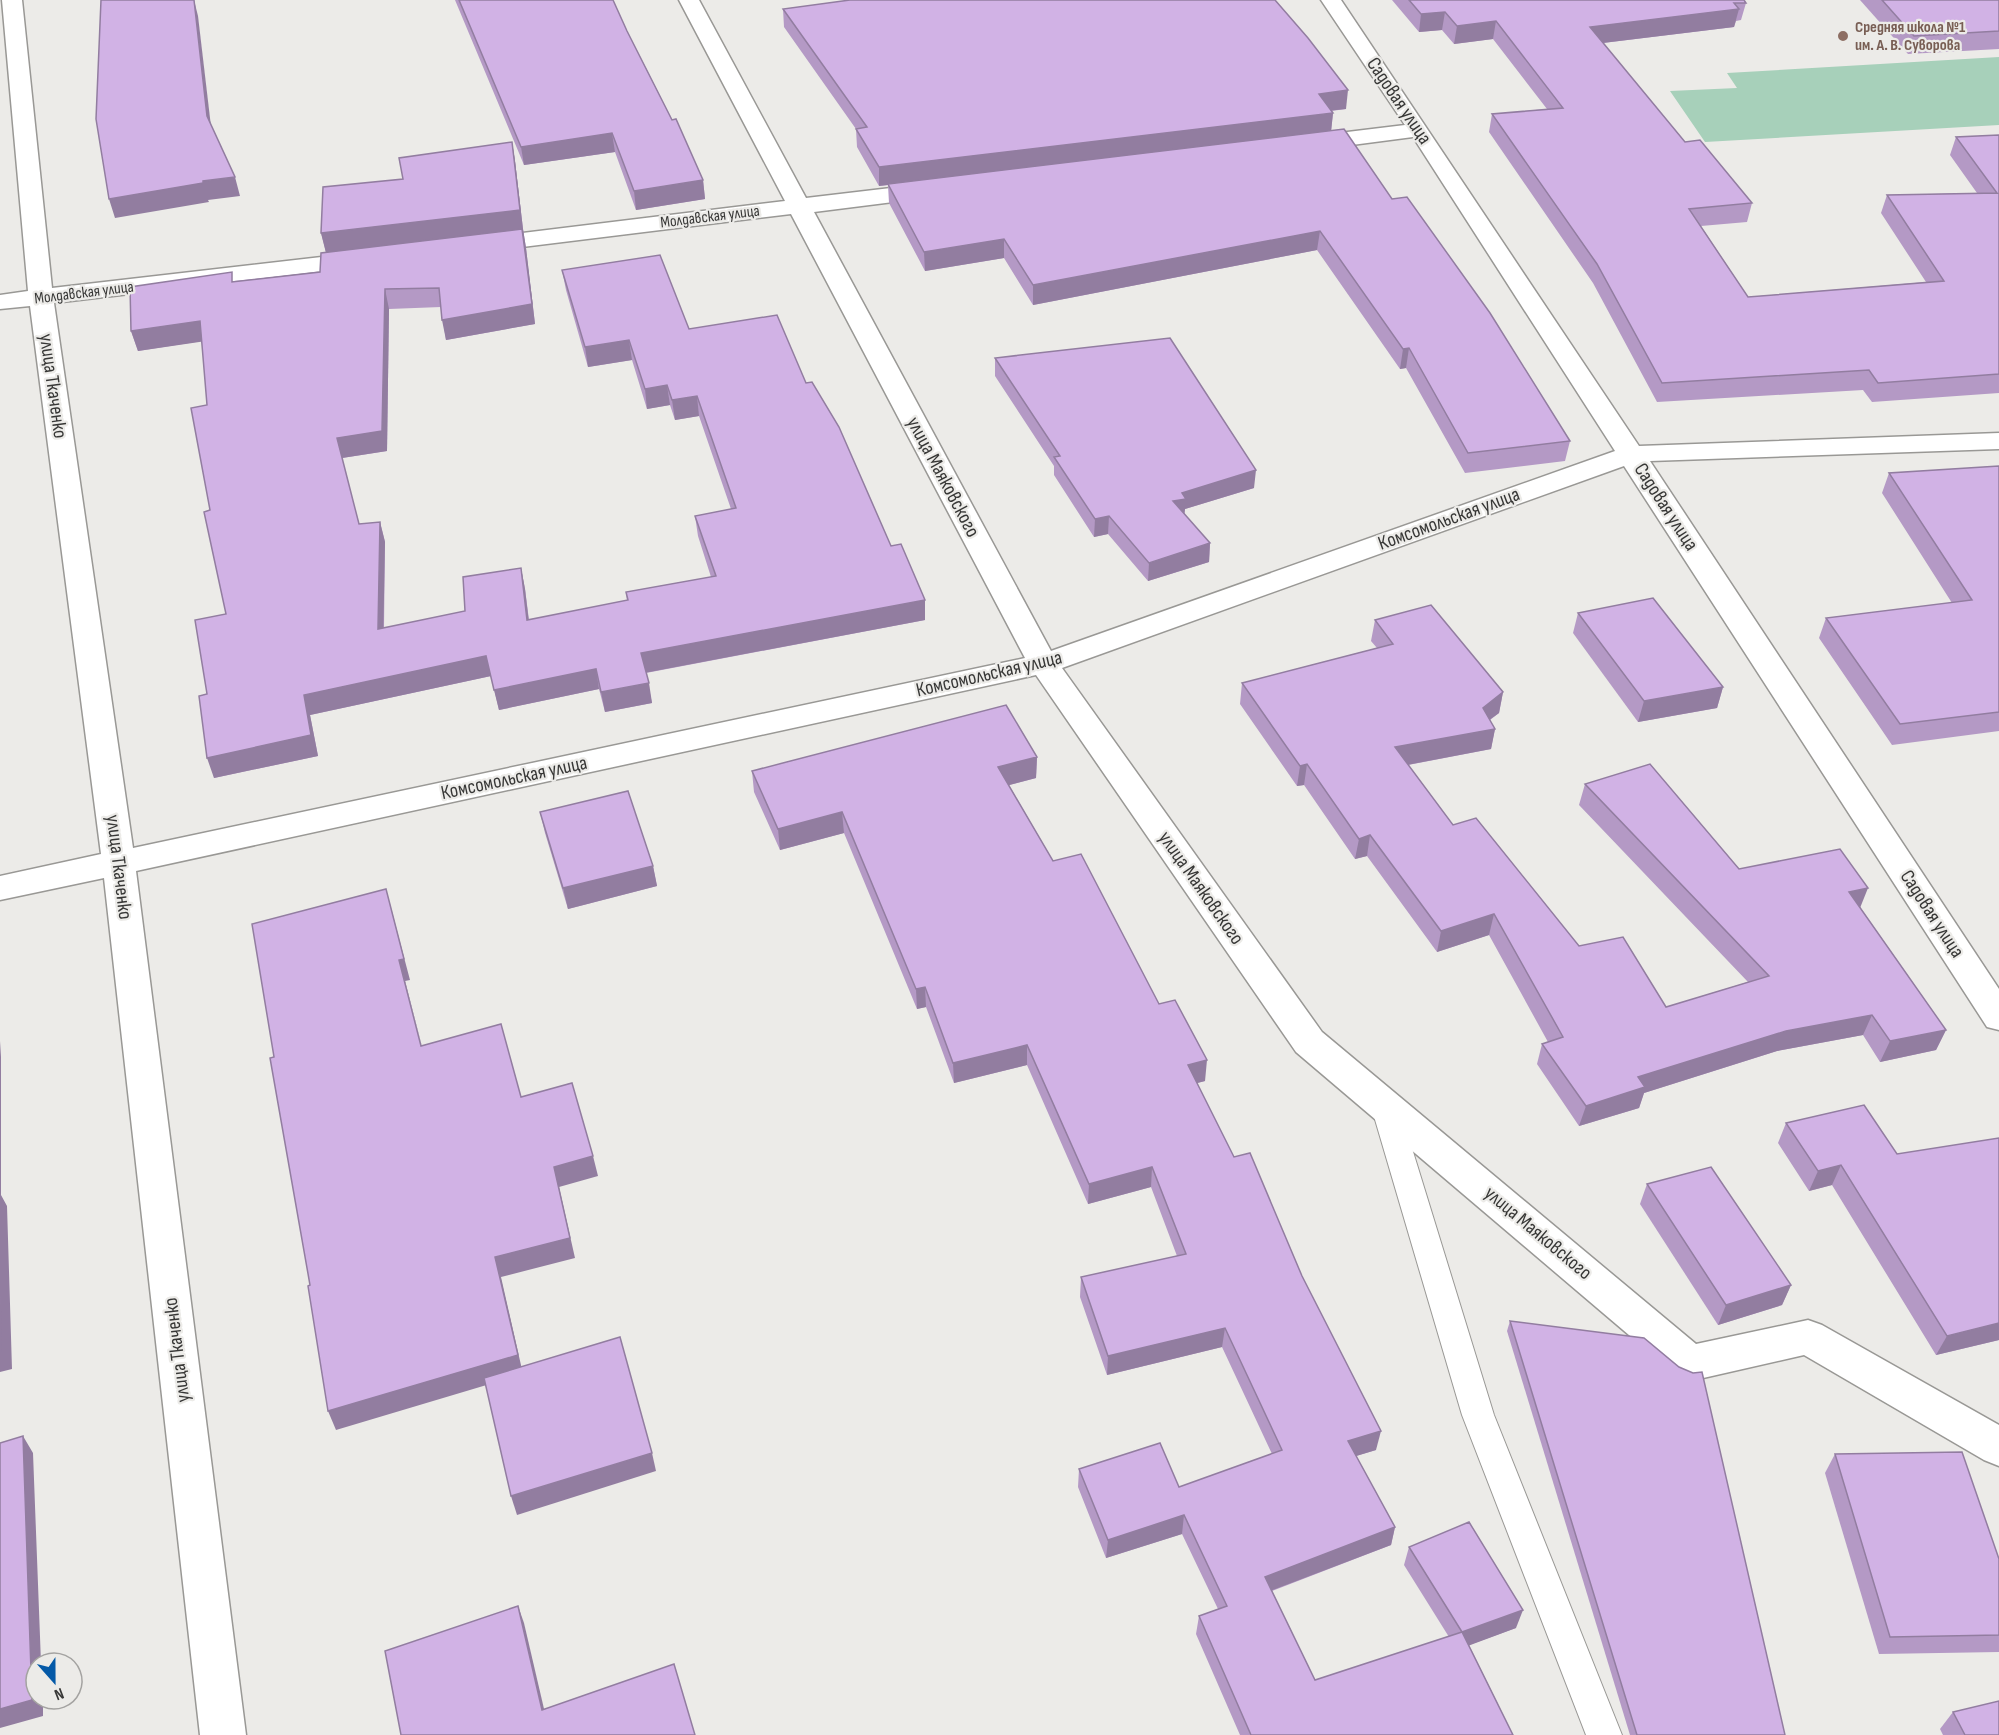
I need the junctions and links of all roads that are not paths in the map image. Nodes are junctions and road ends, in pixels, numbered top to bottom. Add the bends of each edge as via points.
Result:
1 (12, 0) edge
2 (689, 0) edge
3 (1330, 0) edge
4 (1419, 129) junction
5 (1279, 147) edge
6 (951, 188) edge
7 (799, 206) junction
8 (456, 248) edge
9 (385, 256) edge
10 (41, 298) junction
11 (0, 302) edge
12 (1999, 441) edge
13 (1631, 454) junction
14 (1043, 664) junction
15 (119, 864) junction
16 (0, 888) edge
17 (1999, 1017) edge
18 (1385, 1106) junction
19 (1999, 1447) edge
20 (223, 1735) edge
21 (1604, 1735) edge

1 - 10 street, улица Ткаченко
2 - 7 street, улица Маяковского
3 - 4 street, Садовая улица
4 - 5 street
4 - 13 street, Садовая улица
6 - 7 street, Молдавская улица
7 - 8 street, Молдавская улица
7 - 14 street, улица Маяковского
9 - 10 street, Молдавская улица
10 - 11 street, Молдавская улица
10 - 15 street, улица Ткаченко
12 - 13 street, Комсомольская улица
13 - 14 street, Комсомольская улица
13 - 17 street, Садовая улица
14 - 15 street, Комсомольская улица
14 - 18 street, улица Маяковского via 1309,1042
15 - 16 street, Комсомольская улица
15 - 20 street, улица Ткаченко
18 - 19 street, улица Маяковского via 1690,1363 1808,1337
18 - 21 lane via 1478,1415

